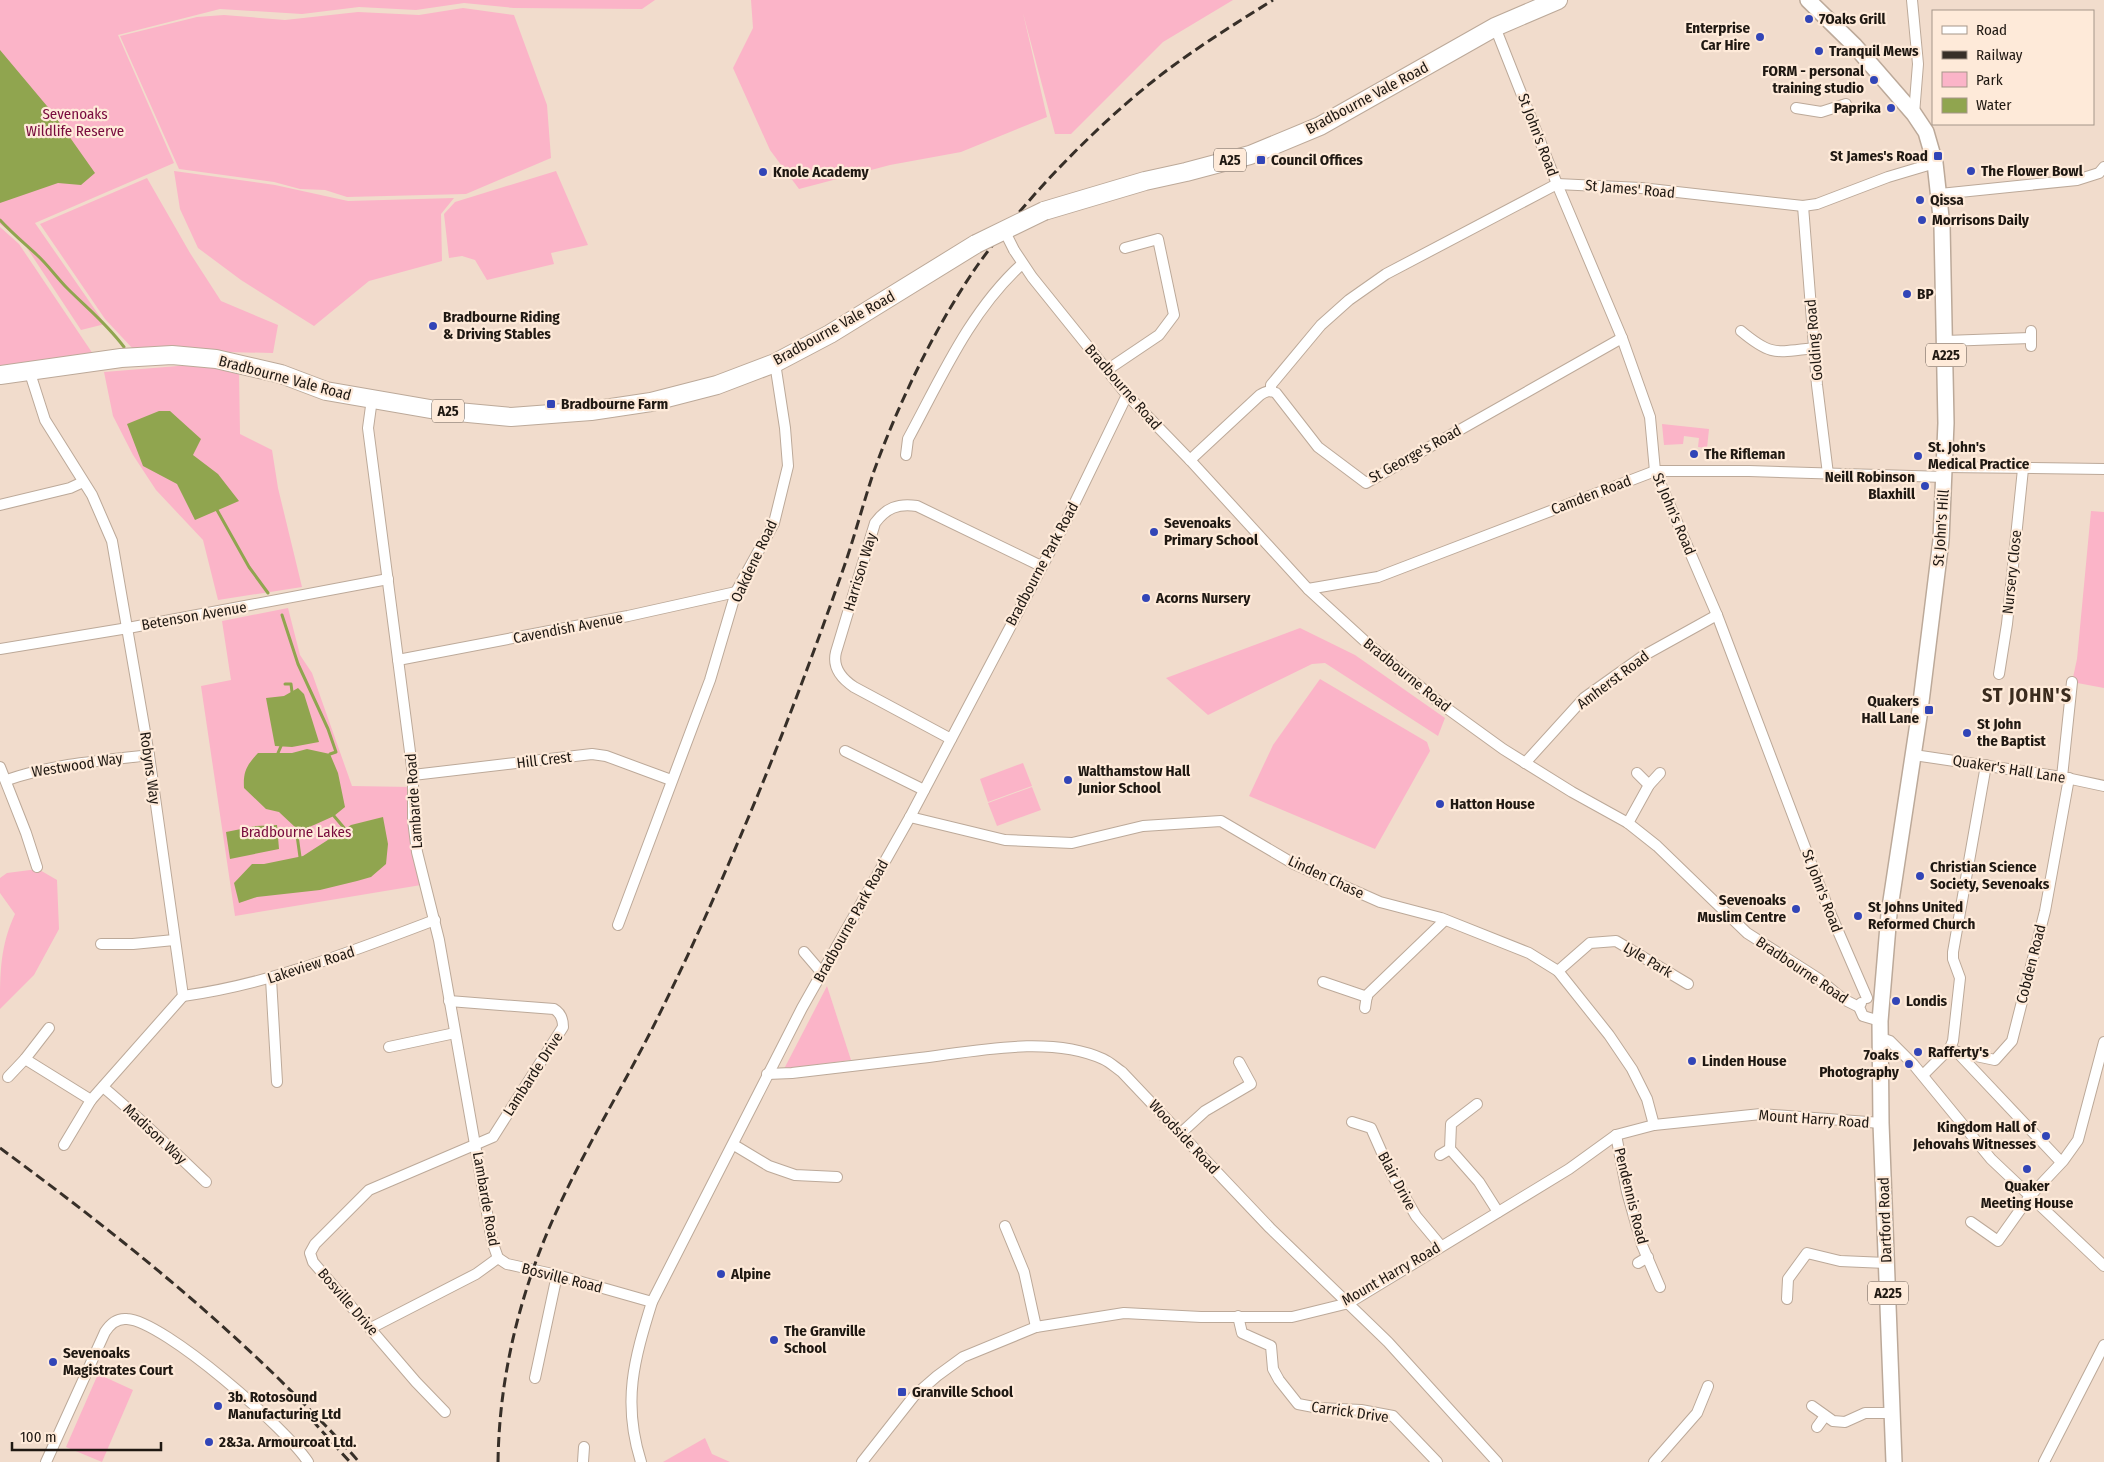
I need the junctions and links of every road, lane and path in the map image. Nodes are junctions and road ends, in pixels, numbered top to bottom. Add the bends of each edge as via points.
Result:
1 (1558, 0) edge
2 (1808, 0) edge
3 (1912, 0) edge
4 (1495, 27) junction
5 (1846, 104) dead end
6 (1796, 108) dead end
7 (1914, 114) junction
8 (1935, 163) junction
9 (2104, 167) edge
10 (1557, 184) junction
11 (1940, 194) junction
12 (1803, 206) junction
13 (1004, 230) junction
14 (1125, 248) dead end
15 (1022, 264) junction
16 (1741, 331) dead end
17 (1622, 338) junction
18 (2031, 338) dead end
19 (1946, 341) junction
20 (1815, 348) junction
21 (775, 363) junction
22 (29, 370) junction
23 (1106, 370) junction
24 (0, 375) edge
25 (1271, 391) junction
26 (1127, 396) junction
27 (372, 400) junction
28 (906, 455) dead end
29 (1190, 460) junction
30 (2023, 469) junction
31 (2104, 469) edge
32 (1655, 471) junction
33 (1945, 472) junction
34 (1828, 474) junction
35 (83, 482) junction
36 (0, 505) edge
37 (1041, 566) junction
38 (388, 580) junction
39 (1308, 589) junction
40 (736, 592) junction
41 (1717, 615) junction
42 (128, 628) junction
43 (0, 649) edge
44 (398, 660) junction
45 (1999, 674) dead end
46 (2072, 682) dead end
47 (951, 739) junction
48 (845, 752) dead end
49 (149, 755) junction
50 (1914, 755) junction
51 (1525, 763) junction
52 (1986, 765) junction
53 (0, 767) edge
54 (1636, 773) dead end
55 (1660, 773) dead end
56 (413, 775) junction
57 (2065, 778) junction
58 (7, 780) junction
59 (671, 780) junction
60 (1649, 785) junction
61 (2104, 786) edge
62 (924, 790) junction
63 (910, 817) junction
64 (1628, 823) junction
65 (37, 867) dead end
66 (435, 920) junction
67 (1445, 920) junction
68 (618, 925) dead end
69 (174, 940) junction
70 (101, 944) dead end
71 (804, 952) dead end
72 (1558, 970) junction
73 (822, 973) junction
74 (271, 979) junction
75 (1323, 982) dead end
76 (1688, 984) dead end
77 (183, 996) junction
78 (1882, 996) junction
79 (1867, 998) junction
80 (449, 1001) junction
81 (1860, 1008) junction
82 (1880, 1021) junction
83 (49, 1028) dead end
84 (455, 1033) junction
85 (1881, 1038) junction
86 (2104, 1042) edge
87 (389, 1047) dead end
88 (1953, 1050) junction
89 (25, 1059) junction
90 (1239, 1062) dead end
91 (767, 1074) junction
92 (1923, 1075) junction
93 (8, 1077) dead end
94 (277, 1082) dead end
95 (103, 1087) junction
96 (91, 1100) junction
97 (1477, 1104) dead end
98 (1352, 1122) dead end
99 (1882, 1123) junction
100 (1654, 1126) junction
101 (1181, 1133) junction
102 (1616, 1135) junction
103 (64, 1144) dead end
104 (476, 1144) junction
105 (734, 1145) junction
106 (1450, 1149) junction
107 (1440, 1155) dead end
108 (2061, 1162) junction
109 (837, 1177) dead end
110 (206, 1182) dead end
111 (2030, 1196) junction
112 (1498, 1212) junction
113 (1971, 1222) dead end
114 (1005, 1226) dead end
115 (1441, 1246) junction
116 (1648, 1257) junction
117 (498, 1258) junction
118 (1638, 1263) dead end
119 (1886, 1263) junction
120 (2104, 1266) edge
121 (556, 1275) junction
122 (1660, 1287) dead end
123 (1787, 1299) dead end
124 (652, 1302) junction
125 (1349, 1303) junction
126 (1238, 1316) junction
127 (1036, 1327) junction
128 (371, 1328) junction
129 (2104, 1345) edge
130 (535, 1378) dead end
131 (1708, 1386) dead end
132 (1812, 1406) dead end
133 (445, 1412) dead end
134 (1892, 1413) junction
135 (1825, 1416) junction
136 (1817, 1427) dead end
137 (584, 1447) dead end
138 (46, 1462) edge
139 (308, 1462) edge
140 (582, 1462) edge
141 (641, 1462) edge
142 (862, 1462) edge
143 (1437, 1462) edge
144 (1497, 1462) edge
145 (1654, 1462) edge
146 (1894, 1462) edge
147 (2044, 1462) edge

1 - 4 highway, Bradbourne Vale Road / A25
2 - 7 main road, St John's Hill / A225 via 1854,45
3 - 7 street via 1918,64
4 - 10 street, St John's Road
4 - 13 highway, Bradbourne Vale Road / A25, bridge via 1320,126 1250,155 1044,210
5 - 6 street via 1821,112
7 - 8 main road, St John's Hill / A225 via 1926,132
8 - 11 main road, St John's Hill / A225
8 - 12 street, St James' Road
9 - 11 street via 2099,173 2077,180
10 - 12 street, St James' Road via 1641,188
10 - 17 street, St John's Road
10 - 25 street via 1386,274 1349,300 1321,325 1271,385
11 - 19 main road, St John's Hill / A225
12 - 20 street, Golding Road
13 - 15 street, Bradbourne Road, bridge
13 - 21 highway, Bradbourne Vale Road / A25, bridge via 830,334
14 - 23 street via 1158,239 1174,314 1159,334
15 - 23 street, Bradbourne Road
15 - 28 street via 1004,280 971,325 908,439
16 - 20 street via 1774,352
17 - 25 street, St George's Road via 1366,483 1318,447 1276,393
17 - 32 street, St John's Road via 1650,417
18 - 19 street
19 - 33 main road, St John's Hill / A225
20 - 34 street, Golding Road
21 - 27 highway, Bradbourne Vale Road / A25 via 652,402 591,411 511,417
21 - 40 street, Oakdene Road via 788,466 774,523
22 - 24 highway, Bradbourne Vale Road / A25
22 - 27 highway, Bradbourne Vale Road / A25 via 172,355 216,359 281,374 326,391
22 - 35 street, Robyns Way via 45,420
23 - 26 street, Bradbourne Road
25 - 29 street via 1260,395
26 - 29 street, Bradbourne Road
26 - 37 street, Bradbourne Park Road
27 - 38 street, Lambarde Road via 368,428
29 - 39 street, Bradbourne Road
30 - 31 street, Camden Road
30 - 33 street, Camden Road
30 - 45 street, Nursery Close
32 - 34 street, Camden Road
32 - 39 street, Camden Road via 1378,577
32 - 41 street, St John's Road
33 - 34 street, Camden Road
33 - 50 main road, St John's Hill / A225 via 1938,573
35 - 36 street
35 - 42 street, Robyns Way via 92,494 112,541
37 - 47 street, Bradbourne Park Road
37 - 47 street, Harrison Way via 917,506 891,508 875,523 834,659 836,666 843,679 854,688
38 - 42 street, Betenson Avenue
38 - 44 street, Lambarde Road
39 - 51 street, Bradbourne Road via 1368,644 1445,707
40 - 44 street, Cavendish Avenue
40 - 59 street, Oakdene Road via 710,680
41 - 51 street, Amherst Road via 1643,656 1584,698
41 - 79 street, St John's Road via 1828,908
42 - 43 street, Betenson Avenue
42 - 49 street, Robyns Way
44 - 56 street, Lambarde Road
46 - 57 street
47 - 62 street, Bradbourne Park Road
48 - 62 street
49 - 58 street, Westwood Way via 27,773
49 - 69 street, Robyns Way
50 - 52 street, Quaker's Hall Lane
50 - 78 main road, St John's Hill / A225 via 1889,914
51 - 64 street, Bradbourne Road
52 - 57 street, Quaker's Hall Lane
52 - 88 street via 1952,959 1960,978
53 - 58 street
54 - 60 street
55 - 60 street
56 - 59 street, Hill Crest via 592,754
56 - 66 street, Lambarde Road via 417,852
57 - 61 street, Quaker's Hall Lane
57 - 88 street, Cobden Road via 2044,911 2012,1041 1995,1060
58 - 65 street
59 - 68 street, Oakdene Road
60 - 64 street
62 - 63 street, Bradbourne Park Road
63 - 67 street, Linden Chase via 1004,840 1072,843 1143,826 1221,820 1294,864 1380,902
63 - 73 street, Bradbourne Park Road
64 - 81 street, Bradbourne Road via 1657,846 1747,933
66 - 74 street, Lakeview Road
66 - 80 street, Lambarde Road
67 - 72 street, Linden Chase via 1529,953
67 - 75 street via 1367,995 1366,1002
69 - 70 street
69 - 77 street, Robyns Way
71 - 73 street
72 - 76 street, Lyle Park via 1590,943 1616,940
72 - 100 street, Linden Chase via 1610,1035 1632,1069 1647,1099
73 - 91 street, Bradbourne Park Road
74 - 77 street, Lakeview Road
74 - 94 street
77 - 95 street
78 - 79 street
78 - 82 main road, St John's Hill / A225
79 - 81 street
80 - 84 street, Lambarde Road
80 - 104 street, Lambarde Drive via 548,1008 559,1012 563,1020 563,1027 493,1137
81 - 82 street, Bradbourne Road via 1863,1016
82 - 85 main road, St John's Hill / A225
83 - 89 street
84 - 87 street
84 - 104 street, Lambarde Road
85 - 92 street via 1890,1041
85 - 99 main road, Dartford Road / A225
86 - 108 street via 2078,1140
88 - 92 street
88 - 108 street
89 - 93 street
89 - 96 street
90 - 101 street via 1251,1084 1205,1111
91 - 101 street, Woodside Road via 983,1050 1059,1048 1105,1060 1122,1072
91 - 105 street, Bradbourne Park Road
92 - 111 street via 1991,1159
95 - 96 street
95 - 110 street, Madison Way via 144,1121
96 - 103 street
97 - 106 street via 1451,1124
98 - 115 street, Blair Drive via 1371,1128 1390,1171 1416,1216
99 - 100 street, Mount Harry Road via 1761,1114
99 - 119 main road, Dartford Road / A225
100 - 102 street, Mount Harry Road
101 - 125 street, Woodside Road via 1270,1228
102 - 112 street, Mount Harry Road via 1569,1169
102 - 116 street, Pendennis Road via 1627,1192
104 - 117 street, Lambarde Road via 492,1241
104 - 128 street, Bosville Drive via 369,1190 311,1249 313,1262
105 - 109 street via 769,1166 795,1175
105 - 124 street, Bradbourne Park Road
106 - 107 street
106 - 112 street via 1479,1182
108 - 111 street
111 - 113 street via 1998,1241
111 - 120 street
112 - 115 street, Mount Harry Road
114 - 127 street via 1024,1272
115 - 125 street, Mount Harry Road
116 - 118 street, Pendennis Road
116 - 122 street, Pendennis Road
117 - 121 street, Bosville Road via 507,1264
117 - 128 street via 476,1274
119 - 123 street via 1840,1261 1806,1253 1788,1279
119 - 134 main road, Dartford Road / A225
121 - 124 street, Bosville Road
121 - 130 street
124 - 141 street, Bradbourne Park Road via 639,1342 632,1381 632,1422
125 - 126 street, Mount Harry Road via 1292,1317
125 - 144 street, Woodside Road
126 - 127 street, Mount Harry Road via 1124,1312
126 - 143 street, Carrick Drive via 1242,1333 1271,1346 1273,1369 1298,1404 1393,1416
127 - 142 street, Mount Harry Road via 963,1358 937,1376 914,1396
128 - 133 street, Bosville Drive
129 - 147 street
131 - 145 street via 1697,1413
132 - 135 street
134 - 135 street via 1865,1413 1844,1422
134 - 146 main road, Dartford Road / A225
135 - 136 street
137 - 140 street
138 - 139 street via 105,1332 112,1324 126,1319 168,1337 241,1394 288,1437

